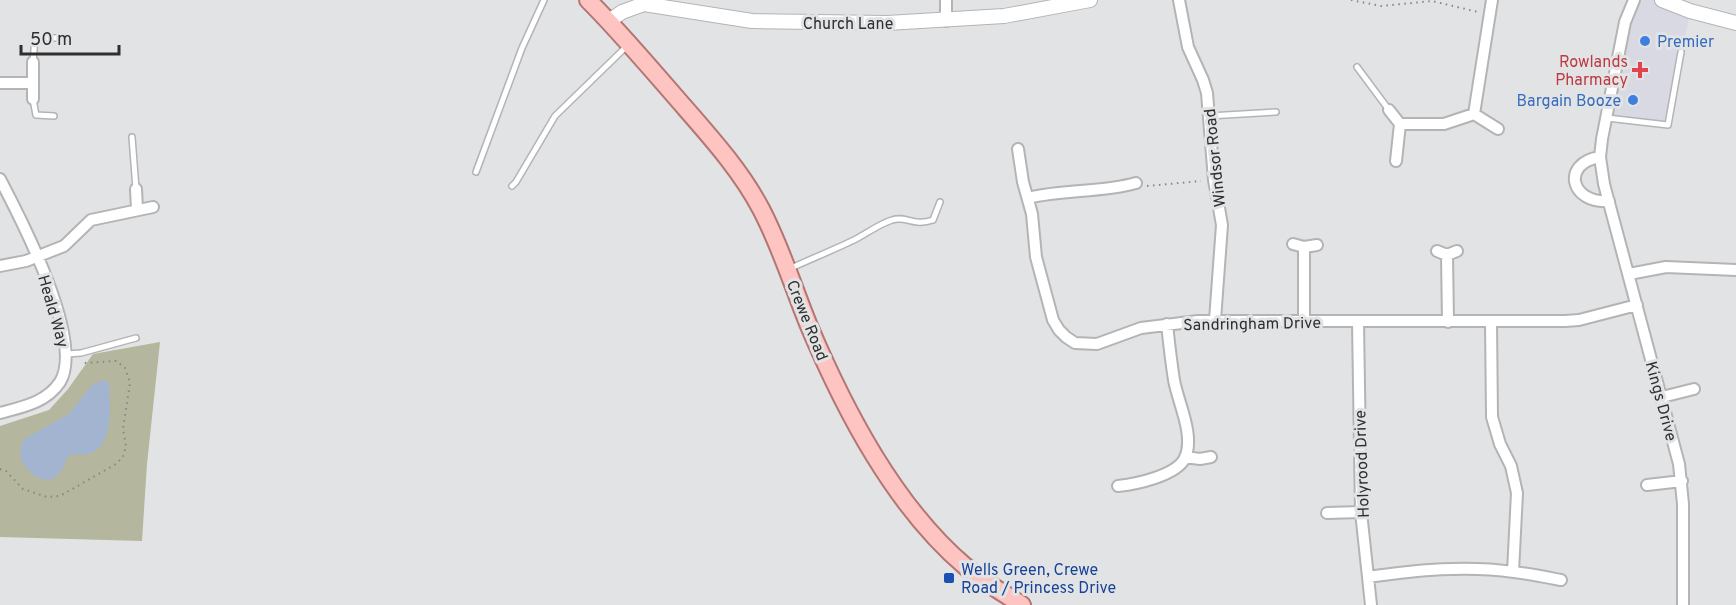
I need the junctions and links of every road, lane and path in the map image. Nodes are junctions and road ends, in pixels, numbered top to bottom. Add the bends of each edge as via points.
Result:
1 (544, 0) edge
2 (588, 0) edge
3 (946, 0) edge
4 (1090, 0) edge
5 (1179, 0) edge
6 (1351, 0) edge
7 (1492, 0) edge
8 (1634, 0) edge
9 (1662, 0) edge
10 (1490, 15) junction
11 (609, 21) junction
12 (946, 21) junction
13 (1736, 23) edge
14 (64, 38) dead end
15 (629, 44) junction
16 (1681, 52) dead end
17 (33, 62) joint
18 (1357, 67) dead end
19 (0, 83) edge
20 (33, 83) junction
21 (33, 99) joint
22 (1389, 110) joint
23 (1276, 112) dead end
24 (1474, 114) junction
25 (54, 116) dead end
26 (1209, 116) junction
27 (1605, 118) junction
28 (1400, 124) junction
29 (1498, 129) dead end
30 (132, 137) dead end
31 (1018, 149) dead end
32 (1600, 157) junction
33 (1396, 161) dead end
34 (476, 172) dead end
35 (0, 179) edge
36 (1214, 180) junction
37 (1136, 183) joint
38 (512, 186) dead end
39 (136, 189) joint
40 (1028, 198) junction
41 (1609, 201) junction
42 (940, 202) dead end
43 (153, 207) dead end
44 (137, 209) junction
45 (1317, 245) dead end
46 (1447, 252) dead end
47 (38, 257) junction
48 (0, 266) edge
49 (1736, 269) edge
50 (788, 270) junction
51 (1629, 274) junction
52 (1636, 305) junction
53 (1215, 321) junction
54 (1304, 322) junction
55 (1358, 322) junction
56 (1448, 322) junction
57 (1491, 322) junction
58 (1167, 324) junction
59 (136, 338) dead end
60 (66, 359) junction
61 (1694, 389) dead end
62 (1662, 397) junction
63 (0, 412) edge
64 (1185, 457) junction
65 (1211, 458) dead end
66 (0, 469) edge
67 (1682, 481) junction
68 (1647, 485) dead end
69 (1118, 486) dead end
70 (1361, 512) junction
71 (1327, 513) dead end
72 (1513, 572) junction
73 (1368, 577) junction
74 (1561, 580) dead end
75 (1022, 605) edge
76 (1371, 605) edge
77 (1683, 605) edge

1 - 34 lane
2 - 11 main road, Crewe Road
3 - 12 street
4 - 12 street, Church Lane via 1004,16
5 - 26 street, Windsor Road via 1188,47 1205,86
6 - 10 path via 1382,6 1432,1
7 - 10 street
8 - 27 street, Kings Drive via 1625,22
9 - 13 street
10 - 24 street
11 - 12 street, Church Lane via 644,4 764,22
11 - 15 main road, Crewe Road
14 - 17 lane via 36,38
15 - 38 lane via 555,116
15 - 50 main road, Crewe Road via 745,183
16 - 27 lane via 1668,125
17 - 20 street
18 - 22 lane
19 - 20 street
20 - 21 street
21 - 25 lane via 36,116
22 - 28 street
23 - 26 lane
24 - 28 street via 1444,124
24 - 29 street
26 - 36 street, Windsor Road
27 - 32 street, Kings Drive
28 - 33 street
30 - 39 lane
31 - 40 street, Sandringham Drive
32 - 41 street, Kings Drive
32 - 41 street via 1580,165 1575,178 1586,198
35 - 47 street, Heald Way
36 - 37 path via 1143,186
36 - 53 street, Windsor Road via 1222,225
37 - 40 street
39 - 44 street
40 - 58 street, Sandringham Drive via 1036,258 1049,308 1066,337 1075,343 1097,344 1142,328
41 - 51 street, Kings Drive
42 - 50 lane via 933,220 892,220
43 - 44 street
44 - 47 street via 91,220 64,246
45 - 54 street via 1299,246
46 - 56 street
47 - 48 street
47 - 60 street, Heald Way via 64,335
49 - 51 street via 1666,267
50 - 75 main road, Crewe Road via 808,325 847,408 897,488 965,566
51 - 52 street, Kings Drive
52 - 57 street, Sandringham Drive via 1579,320
52 - 62 street, Kings Drive
53 - 54 street, Sandringham Drive
53 - 58 street, Sandringham Drive
54 - 55 street, Sandringham Drive
55 - 56 street, Sandringham Drive
55 - 70 street, Holyrood Drive
56 - 57 street, Sandringham Drive
57 - 72 street via 1492,417 1512,466 1517,493
58 - 64 street via 1174,382 1186,433
59 - 60 lane
60 - 63 street, Heald Way via 60,381 47,396 32,405
60 - 66 path via 116,362 125,368 130,383 123,457 60,496 47,497 23,489
61 - 62 street
62 - 67 street, Kings Drive
64 - 65 street
64 - 69 street via 1169,472
67 - 68 street
67 - 77 street, Kings Drive
70 - 71 street
70 - 73 street, Holyrood Drive
72 - 73 street via 1449,569
72 - 74 street
73 - 76 street, Holyrood Drive

